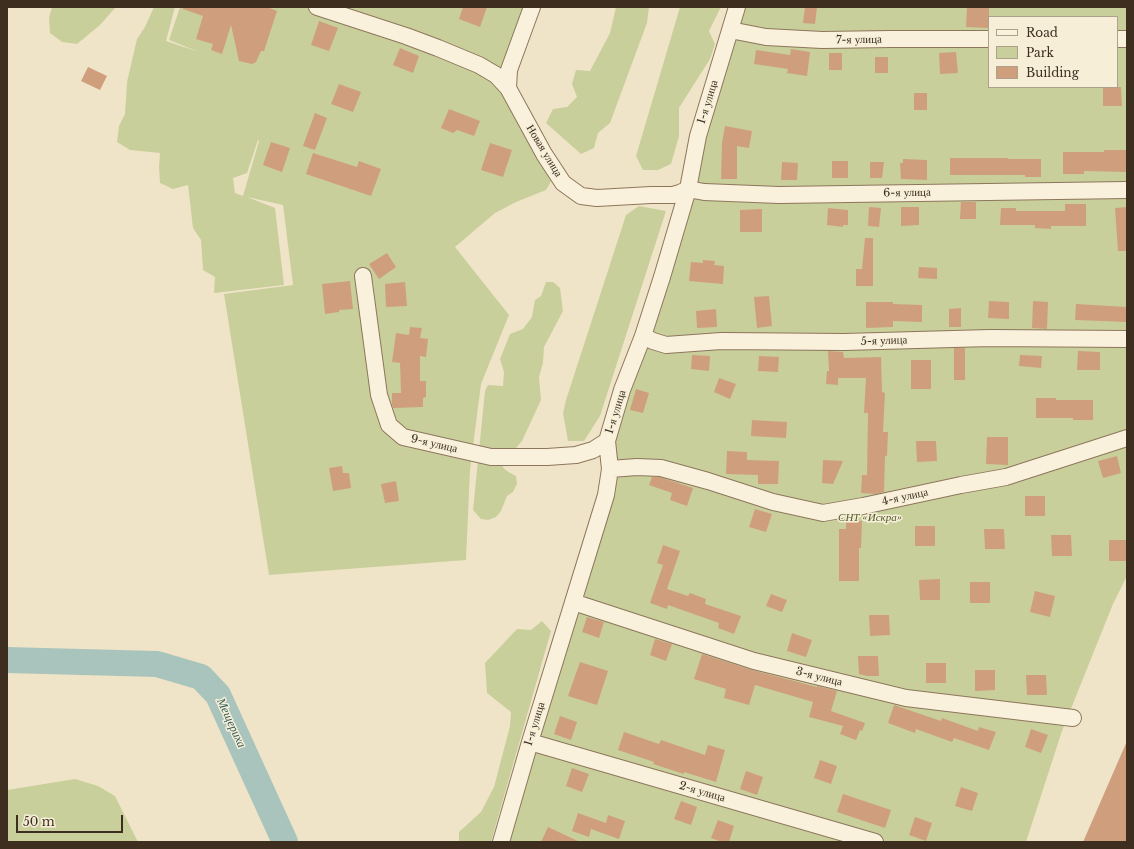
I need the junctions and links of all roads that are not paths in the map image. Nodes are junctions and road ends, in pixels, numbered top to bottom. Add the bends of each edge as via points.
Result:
1 (317, 7) edge
2 (532, 7) edge
3 (737, 7) edge
4 (730, 30) junction
5 (988, 39) edge
6 (508, 88) junction
7 (688, 189) junction
8 (1127, 190) edge
9 (363, 276) dead end
10 (642, 336) junction
11 (1127, 339) edge
12 (1127, 438) edge
13 (607, 441) junction
14 (610, 469) junction
15 (573, 602) junction
16 (1073, 718) dead end
17 (530, 742) junction
18 (501, 842) edge
19 (875, 842) edge

1 - 6 street, Новая улица via 406,36 479,65 496,75
2 - 6 street via 509,70
3 - 4 street, 1-я улица
4 - 5 street, 7-я улица via 766,37 822,40
4 - 7 street, 1-я улица via 698,136
6 - 7 street, Новая улица via 563,183 581,196 597,198 673,195
7 - 8 street, 6-я улица via 779,195
7 - 10 street, 1-я улица
9 - 13 street, 9-я улица via 379,395 389,425 403,437 491,457 576,455 593,450
10 - 11 street, 5-я улица via 666,345 721,341
10 - 13 street, 1-я улица
12 - 14 street, 4-я улица via 1006,477 823,513 773,502 661,468
13 - 14 street, 1-я улица
14 - 15 street, 1-я улица via 606,495
15 - 16 street, 3-я улица via 754,661 906,698
15 - 17 street, 1-я улица
17 - 18 street, 1-я улица
17 - 19 street, 2-я улица

